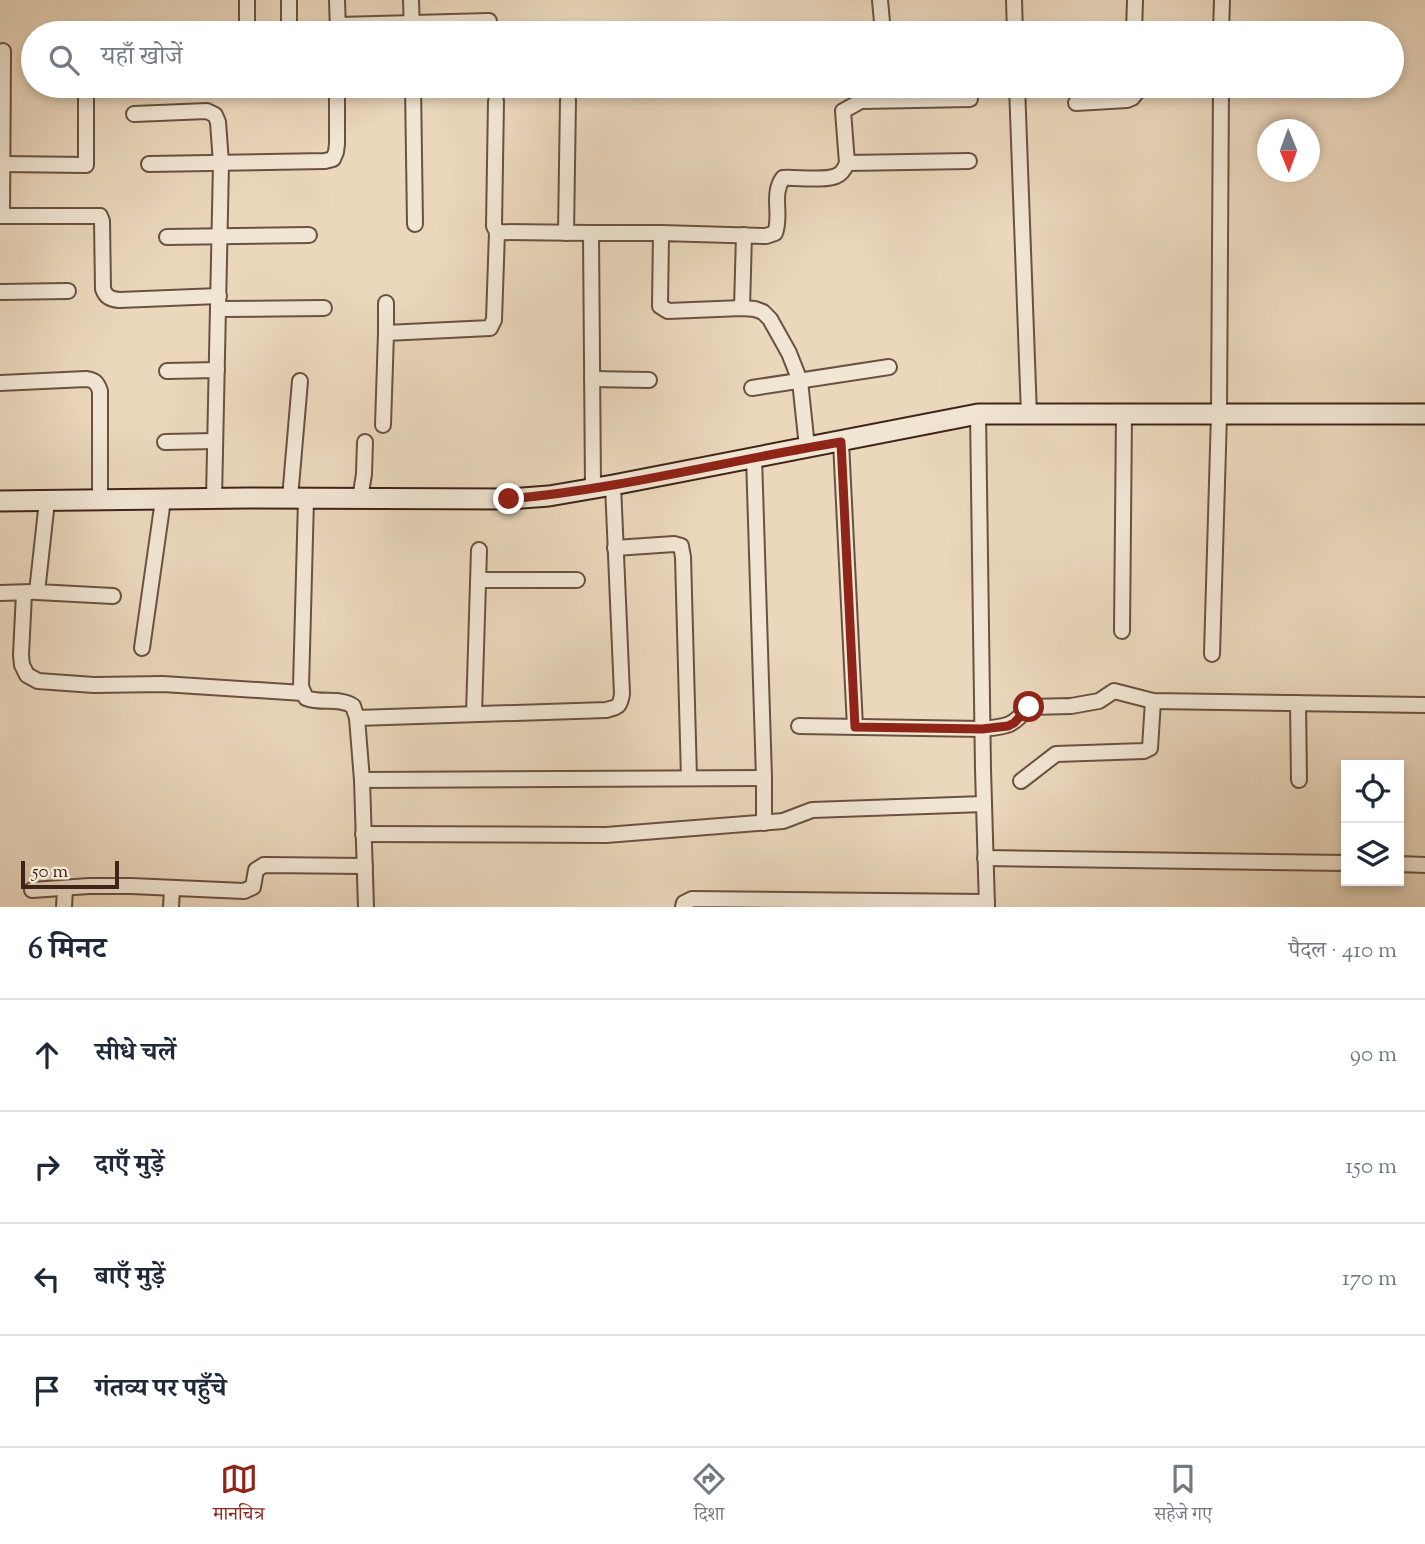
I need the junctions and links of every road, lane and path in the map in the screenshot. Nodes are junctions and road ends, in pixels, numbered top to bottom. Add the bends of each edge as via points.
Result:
1 (247, 0) edge
2 (289, 0) edge
3 (337, 0) edge
4 (411, 0) edge
5 (880, 0) edge
6 (1014, 0) edge
7 (1135, 0) edge
8 (1222, 0) edge
9 (247, 21) edge
10 (289, 21) edge
11 (338, 21) edge
12 (412, 21) edge
13 (882, 21) edge
14 (1015, 21) edge
15 (1134, 21) edge
16 (1221, 21) edge
17 (3, 51) dead end
18 (86, 98) edge
19 (337, 98) edge
20 (413, 98) edge
21 (1017, 98) edge
22 (1133, 98) edge
23 (1221, 98) edge
24 (970, 99) dead end
25 (568, 100) dead end
26 (496, 101) dead end
27 (1076, 103) dead end
28 (134, 114) dead end
29 (969, 161) dead end
30 (221, 163) junction
31 (847, 163) junction
32 (2, 164) junction
33 (149, 164) dead end
34 (1, 216) edge
35 (415, 224) dead end
36 (497, 232) junction
37 (566, 233) junction
38 (591, 233) junction
39 (661, 233) junction
40 (309, 235) dead end
41 (744, 235) junction
42 (167, 237) dead end
43 (219, 237) junction
44 (68, 291) dead end
45 (0, 292) edge
46 (219, 302) junction
47 (386, 303) dead end
48 (324, 308) dead end
49 (743, 308) junction
50 (386, 333) junction
51 (889, 367) dead end
52 (217, 370) junction
53 (167, 371) dead end
54 (592, 379) junction
55 (649, 380) dead end
56 (300, 381) dead end
57 (800, 381) junction
58 (0, 383) edge
59 (752, 388) dead end
60 (978, 414) junction
61 (1124, 414) junction
62 (1219, 414) junction
63 (1029, 415) junction
64 (1425, 415) edge
65 (383, 425) dead end
66 (215, 441) junction
67 (165, 442) dead end
68 (365, 442) dead end
69 (841, 442) junction
70 (807, 447) junction
71 (754, 457) junction
72 (603, 486) junction
73 (298, 498) junction
74 (214, 499) junction
75 (360, 499) junction
76 (100, 500) junction
77 (163, 500) junction
78 (0, 501) edge
79 (47, 501) junction
80 (615, 548) junction
81 (480, 550) dead end
82 (479, 580) junction
83 (577, 580) dead end
84 (30, 592) junction
85 (0, 593) edge
86 (113, 596) dead end
87 (1122, 631) dead end
88 (142, 648) dead end
89 (1212, 653) dead end
90 (303, 694) junction
91 (1153, 701) junction
92 (1298, 703) junction
93 (1425, 705) edge
94 (474, 714) junction
95 (357, 718) junction
96 (799, 726) dead end
97 (855, 727) junction
98 (982, 729) junction
99 (689, 778) junction
100 (764, 778) junction
101 (362, 780) junction
102 (1298, 780) dead end
103 (1021, 781) dead end
104 (984, 804) junction
105 (764, 823) junction
106 (363, 834) junction
107 (985, 858) junction
108 (1341, 863) edge
109 (1404, 864) edge
110 (1425, 865) edge
111 (365, 866) junction
112 (65, 888) junction
113 (172, 889) junction
114 (32, 890) dead end
115 (746, 903) edge
116 (885, 905) edge
117 (987, 905) edge
118 (64, 907) edge
119 (171, 907) edge
120 (366, 907) edge
121 (683, 907) edge

1 - 9 street
2 - 10 street
3 - 11 street
4 - 12 street
5 - 13 street
6 - 14 street
7 - 15 street
8 - 16 street
17 - 32 street
18 - 32 street via 86,165
19 - 30 street via 333,159
20 - 35 street
21 - 63 street
22 - 27 street
23 - 62 street
24 - 31 street via 861,101 850,106 843,111
25 - 37 street
26 - 36 street
28 - 30 street via 207,111 215,115
29 - 31 street
30 - 33 street
30 - 43 street
31 - 41 street via 838,176 782,178 775,233
32 - 34 street
34 - 46 street via 100,216 103,289 111,299
36 - 37 street
36 - 50 street via 490,328
37 - 38 street
38 - 39 street
38 - 54 street
39 - 41 street
39 - 49 street via 659,303 663,309
40 - 43 street
41 - 49 street
42 - 43 street
43 - 46 street
44 - 45 street
46 - 48 street
46 - 52 street
47 - 50 street
49 - 57 street via 764,312 770,319
50 - 65 street
51 - 57 street
52 - 53 street
52 - 66 street
54 - 55 street
54 - 72 street
56 - 73 street
57 - 59 street
57 - 70 street
58 - 76 street via 86,379 98,384
60 - 63 street
60 - 69 street
60 - 98 street
61 - 62 street
61 - 63 street
61 - 87 street
62 - 64 street
62 - 89 street
66 - 67 street
66 - 74 street
68 - 75 street
69 - 70 street
69 - 97 street
70 - 71 street
71 - 72 street
71 - 100 street
72 - 75 street via 509,499
72 - 80 street
73 - 74 street
73 - 75 street
73 - 90 street
74 - 77 street
76 - 77 street
76 - 79 street
77 - 88 street
78 - 79 street
79 - 84 street
80 - 94 street via 622,694 617,707
80 - 99 street via 681,546
81 - 82 street
82 - 83 street
82 - 94 street
84 - 85 street
84 - 86 street
84 - 90 street via 20,656 27,675 38,681
90 - 95 street via 313,701 346,701
91 - 92 street
91 - 98 street via 1114,691 1099,701 1029,707 1008,726
91 - 103 street via 1150,748 1056,754
92 - 93 street
92 - 102 street
94 - 95 street
95 - 101 street
96 - 97 street
97 - 98 street
98 - 104 street
99 - 100 street
99 - 101 street
100 - 105 street
101 - 106 street
104 - 105 street via 812,810
104 - 107 street
105 - 106 street via 606,835
106 - 111 street
107 - 108 street
107 - 117 street
109 - 110 street
111 - 113 street via 264,865 256,870 250,890
111 - 120 street
112 - 113 street
112 - 114 street
112 - 118 street
113 - 119 street
115 - 116 street
115 - 121 street via 692,899
116 - 117 street

